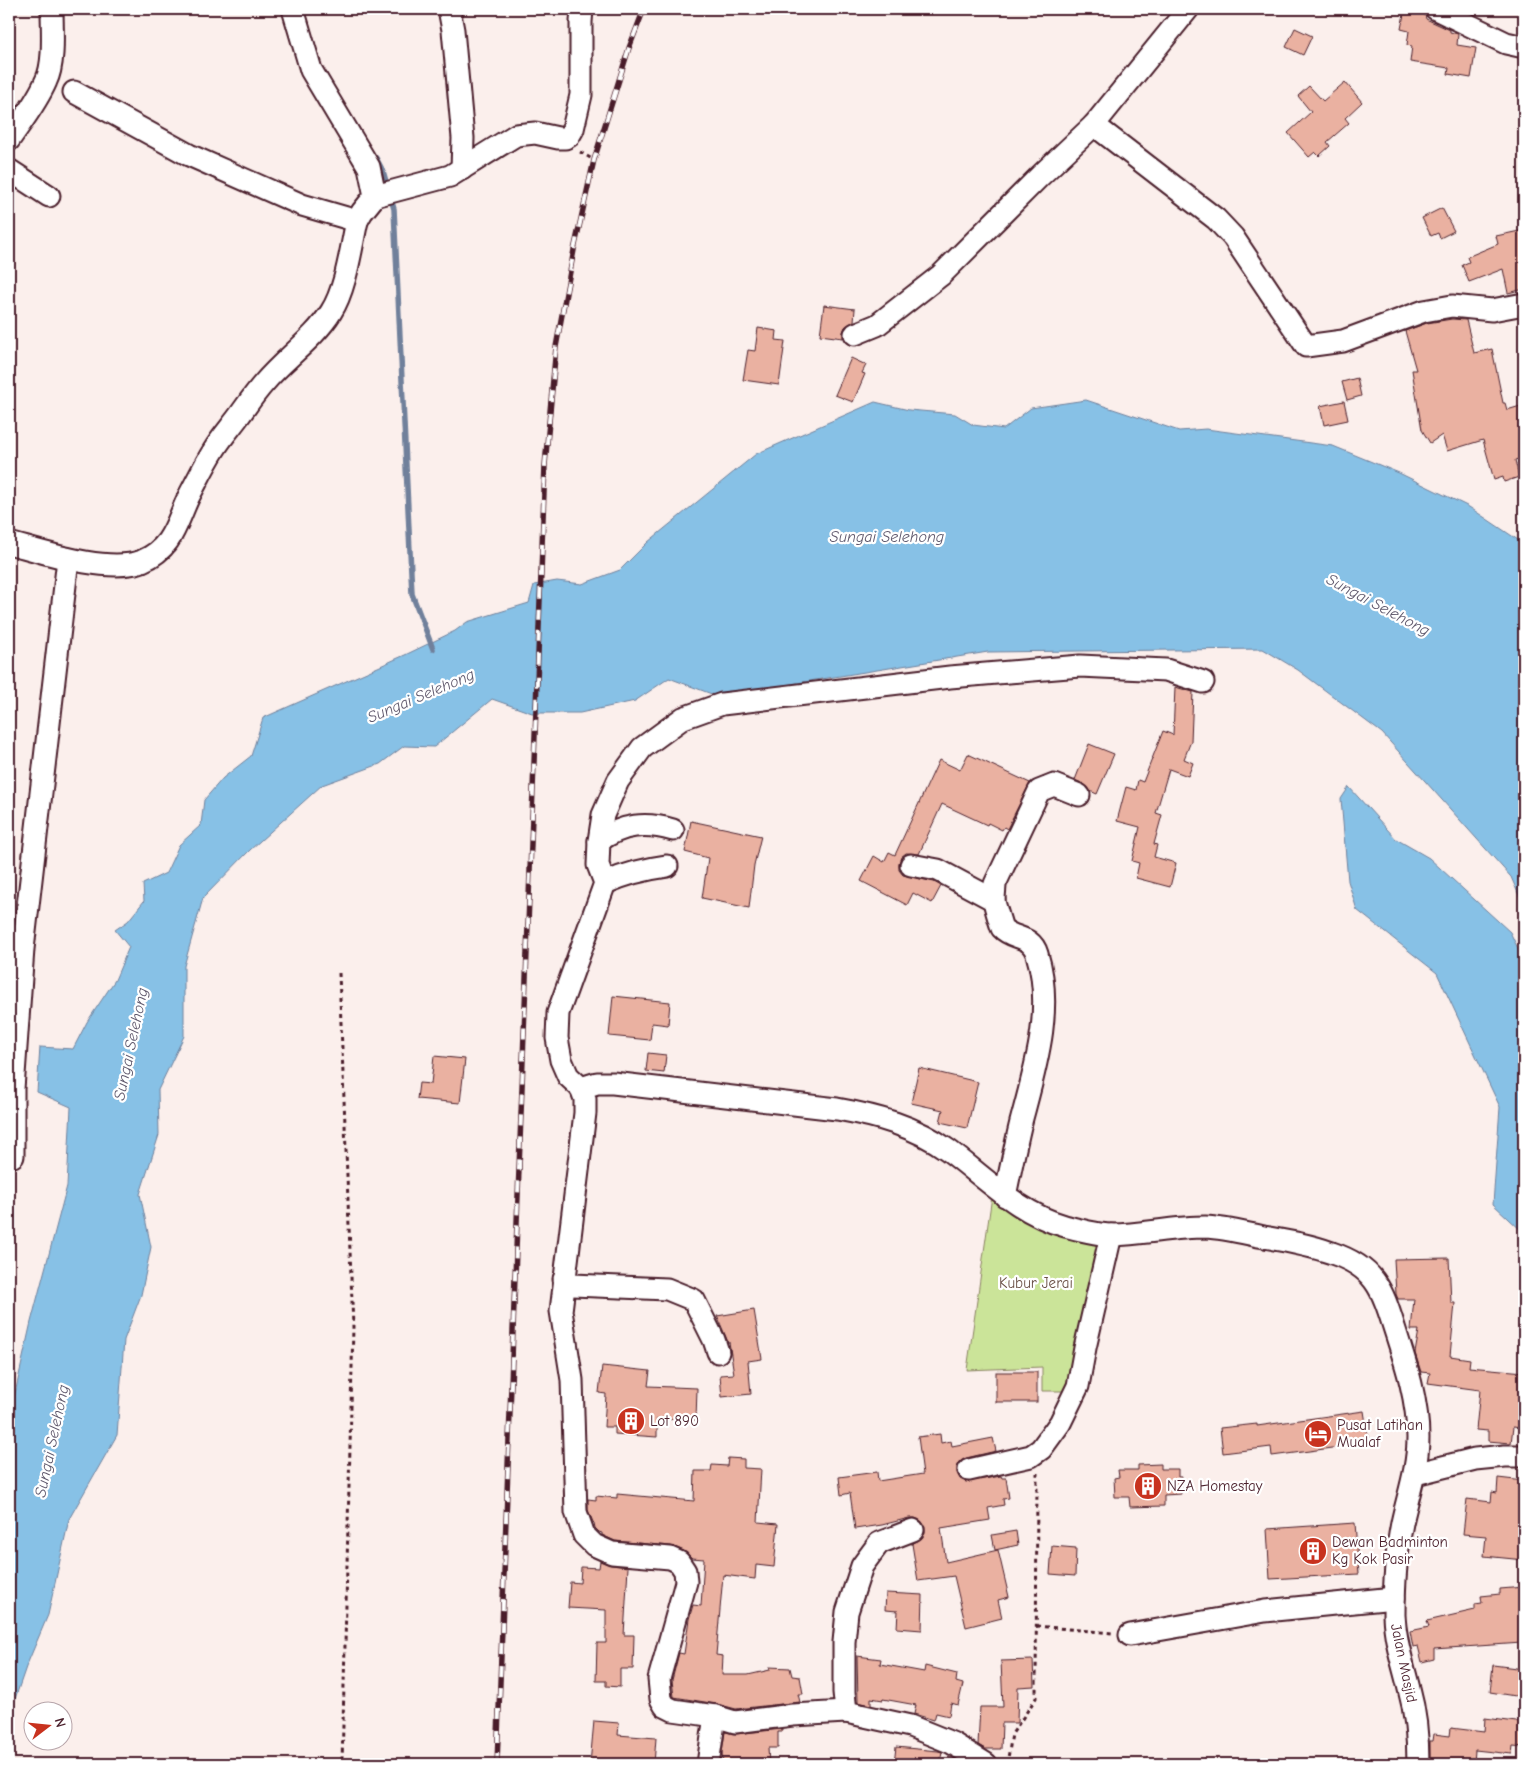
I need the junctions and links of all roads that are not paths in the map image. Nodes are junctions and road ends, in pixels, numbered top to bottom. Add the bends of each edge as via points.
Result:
1 (52, 9) edge
2 (293, 9) edge
3 (449, 9) edge
4 (582, 9) edge
5 (1188, 9) edge
6 (1436, 9) edge
7 (1524, 47) edge
8 (74, 92) dead end
9 (1094, 125) junction
10 (9, 140) edge
11 (462, 169) junction
12 (9, 170) edge
13 (384, 194) junction
14 (49, 196) dead end
15 (357, 221) junction
16 (1524, 304) edge
17 (855, 334) dead end
18 (9, 543) edge
19 (68, 558) junction
20 (1203, 682) dead end
21 (1079, 794) dead end
22 (673, 830) dead end
23 (599, 841) junction
24 (911, 865) dead end
25 (667, 866) dead end
26 (605, 883) junction
27 (994, 900) junction
28 (581, 1088) junction
29 (13, 1156) dead end
30 (1005, 1196) junction
31 (1111, 1235) junction
32 (564, 1280) junction
33 (718, 1352) dead end
34 (1524, 1456) edge
35 (969, 1470) dead end
36 (1415, 1474) junction
37 (913, 1530) dead end
38 (1394, 1598) junction
39 (1130, 1635) road end
40 (846, 1712) junction
41 (715, 1716) junction
42 (708, 1764) edge
43 (986, 1764) edge
44 (1418, 1764) edge

1 - 10 street via 52,51 47,80
2 - 13 street via 311,70
3 - 11 street via 454,30 463,138
4 - 11 street via 581,95 569,136 516,135
5 - 9 street
6 - 7 street via 1506,43
8 - 15 street via 189,155 302,205
9 - 16 street via 1216,219 1233,237 1306,346 1343,341 1424,311 1452,306 1492,310
9 - 17 street via 941,275 877,325
11 - 13 street via 450,176
12 - 14 street
13 - 15 street via 362,212
15 - 19 street via 341,292 332,311 263,383 214,449 170,540 142,561 127,565
18 - 19 street
19 - 29 street via 23,949 13,1089
20 - 23 street via 1166,670 1080,666 950,676 722,704 683,718 642,748 618,781 603,814
21 - 27 street via 1054,784 1040,791 996,884
22 - 23 street via 635,825 611,832
23 - 26 street via 598,865
24 - 27 street via 938,870
25 - 26 street via 640,870
26 - 28 street via 558,1013 557,1038 561,1060 568,1076
27 - 30 street via 1003,929 1032,944 1037,953 1044,1010
28 - 30 street, Jalan Masjid via 613,1082 871,1115 924,1135
28 - 32 street via 585,1113
30 - 31 street, Jalan Masjid via 1032,1214 1064,1226
31 - 35 street via 1078,1386 1060,1423 1037,1453
31 - 36 street, Jalan Masjid via 1181,1228 1224,1229 1311,1246 1334,1253 1369,1272 1387,1304 1412,1386 1418,1440
32 - 33 street via 573,1286 667,1289 694,1300
32 - 41 street via 561,1311 572,1380 576,1512 580,1525 588,1540 602,1549 679,1562 685,1571 686,1582 659,1679 661,1699 673,1710
34 - 36 street via 1467,1461
36 - 38 street, Jalan Masjid via 1402,1525
37 - 40 street via 879,1544 862,1566 847,1612 844,1642
38 - 39 street via 1264,1611
38 - 44 street, Jalan Masjid via 1396,1639 1415,1716
40 - 41 street via 734,1722
40 - 43 street via 910,1726 952,1743
41 - 42 street

